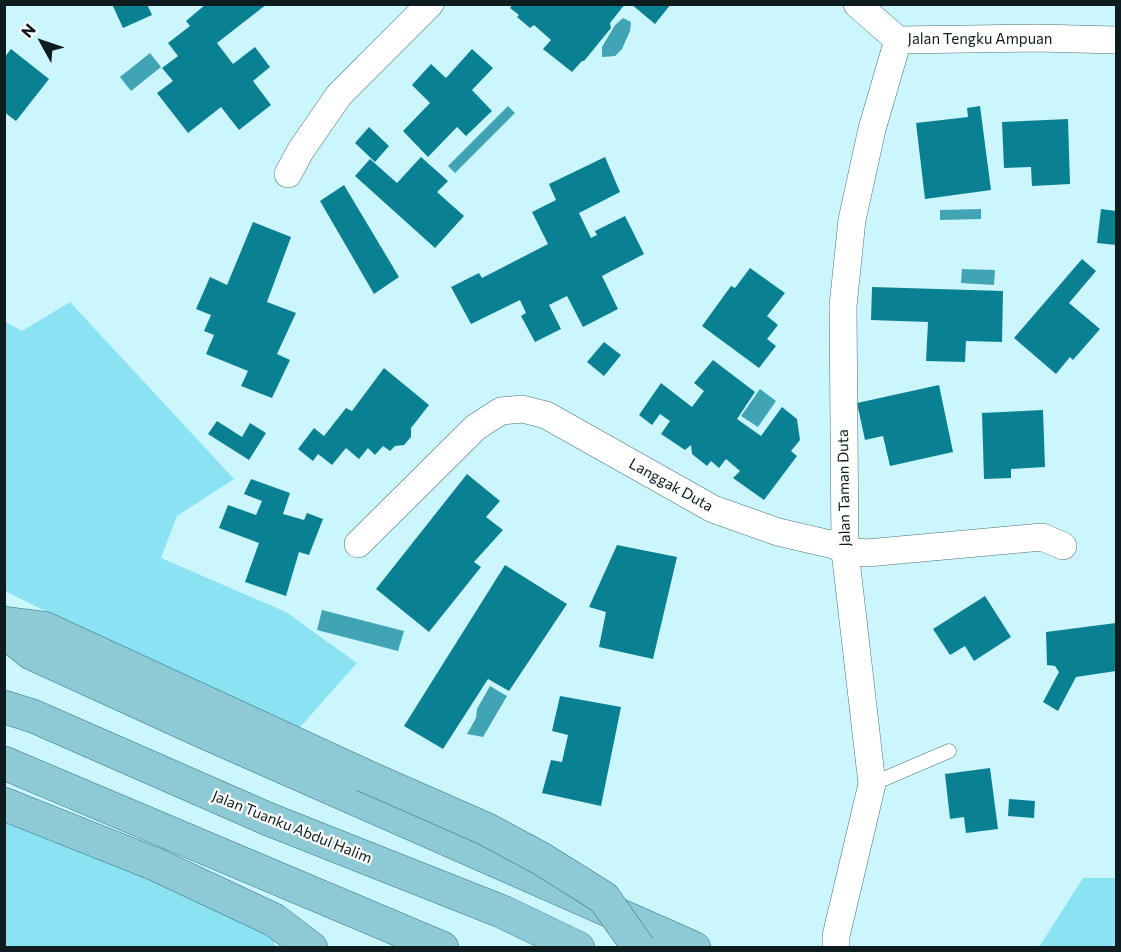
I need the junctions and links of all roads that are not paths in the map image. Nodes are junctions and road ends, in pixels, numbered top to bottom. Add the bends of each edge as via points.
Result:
1 (430, 4) edge
2 (857, 4) edge
3 (898, 40) junction
4 (1116, 40) edge
5 (288, 174) dead end
6 (1056, 535) dead end
7 (358, 544) dead end
8 (845, 551) junction
9 (4, 623) edge
10 (4, 631) edge
11 (4, 699) edge
12 (19, 712) edge
13 (949, 751) dead end
14 (4, 763) edge
15 (872, 784) junction
16 (4, 804) edge
17 (833, 944) edge
18 (311, 948) edge
19 (442, 948) edge
20 (578, 948) edge
21 (639, 948) edge
22 (694, 948) edge

1 - 5 street via 339,95
2 - 3 street, Jalan Tengku Ampuan
3 - 4 street, Jalan Tengku Ampuan
3 - 8 street, Jalan Taman Duta via 872,129 852,220 843,306
6 - 8 street, Langgak Duta via 867,553
7 - 8 street, Langgak Duta via 476,427 501,411 522,409 546,415 713,509
8 - 15 street, Jalan Taman Duta
9 - 21 main road, bridge via 44,628 486,830 604,898
10 - 22 main road via 32,652 206,733
11 - 12 main road, Jalan Tuanku Abdul Halim
12 - 20 main road, Jalan Tuanku Abdul Halim via 268,819 503,912
13 - 15 lane
14 - 19 main road
15 - 17 street, Jalan Taman Duta
16 - 18 main road via 157,865 274,920

